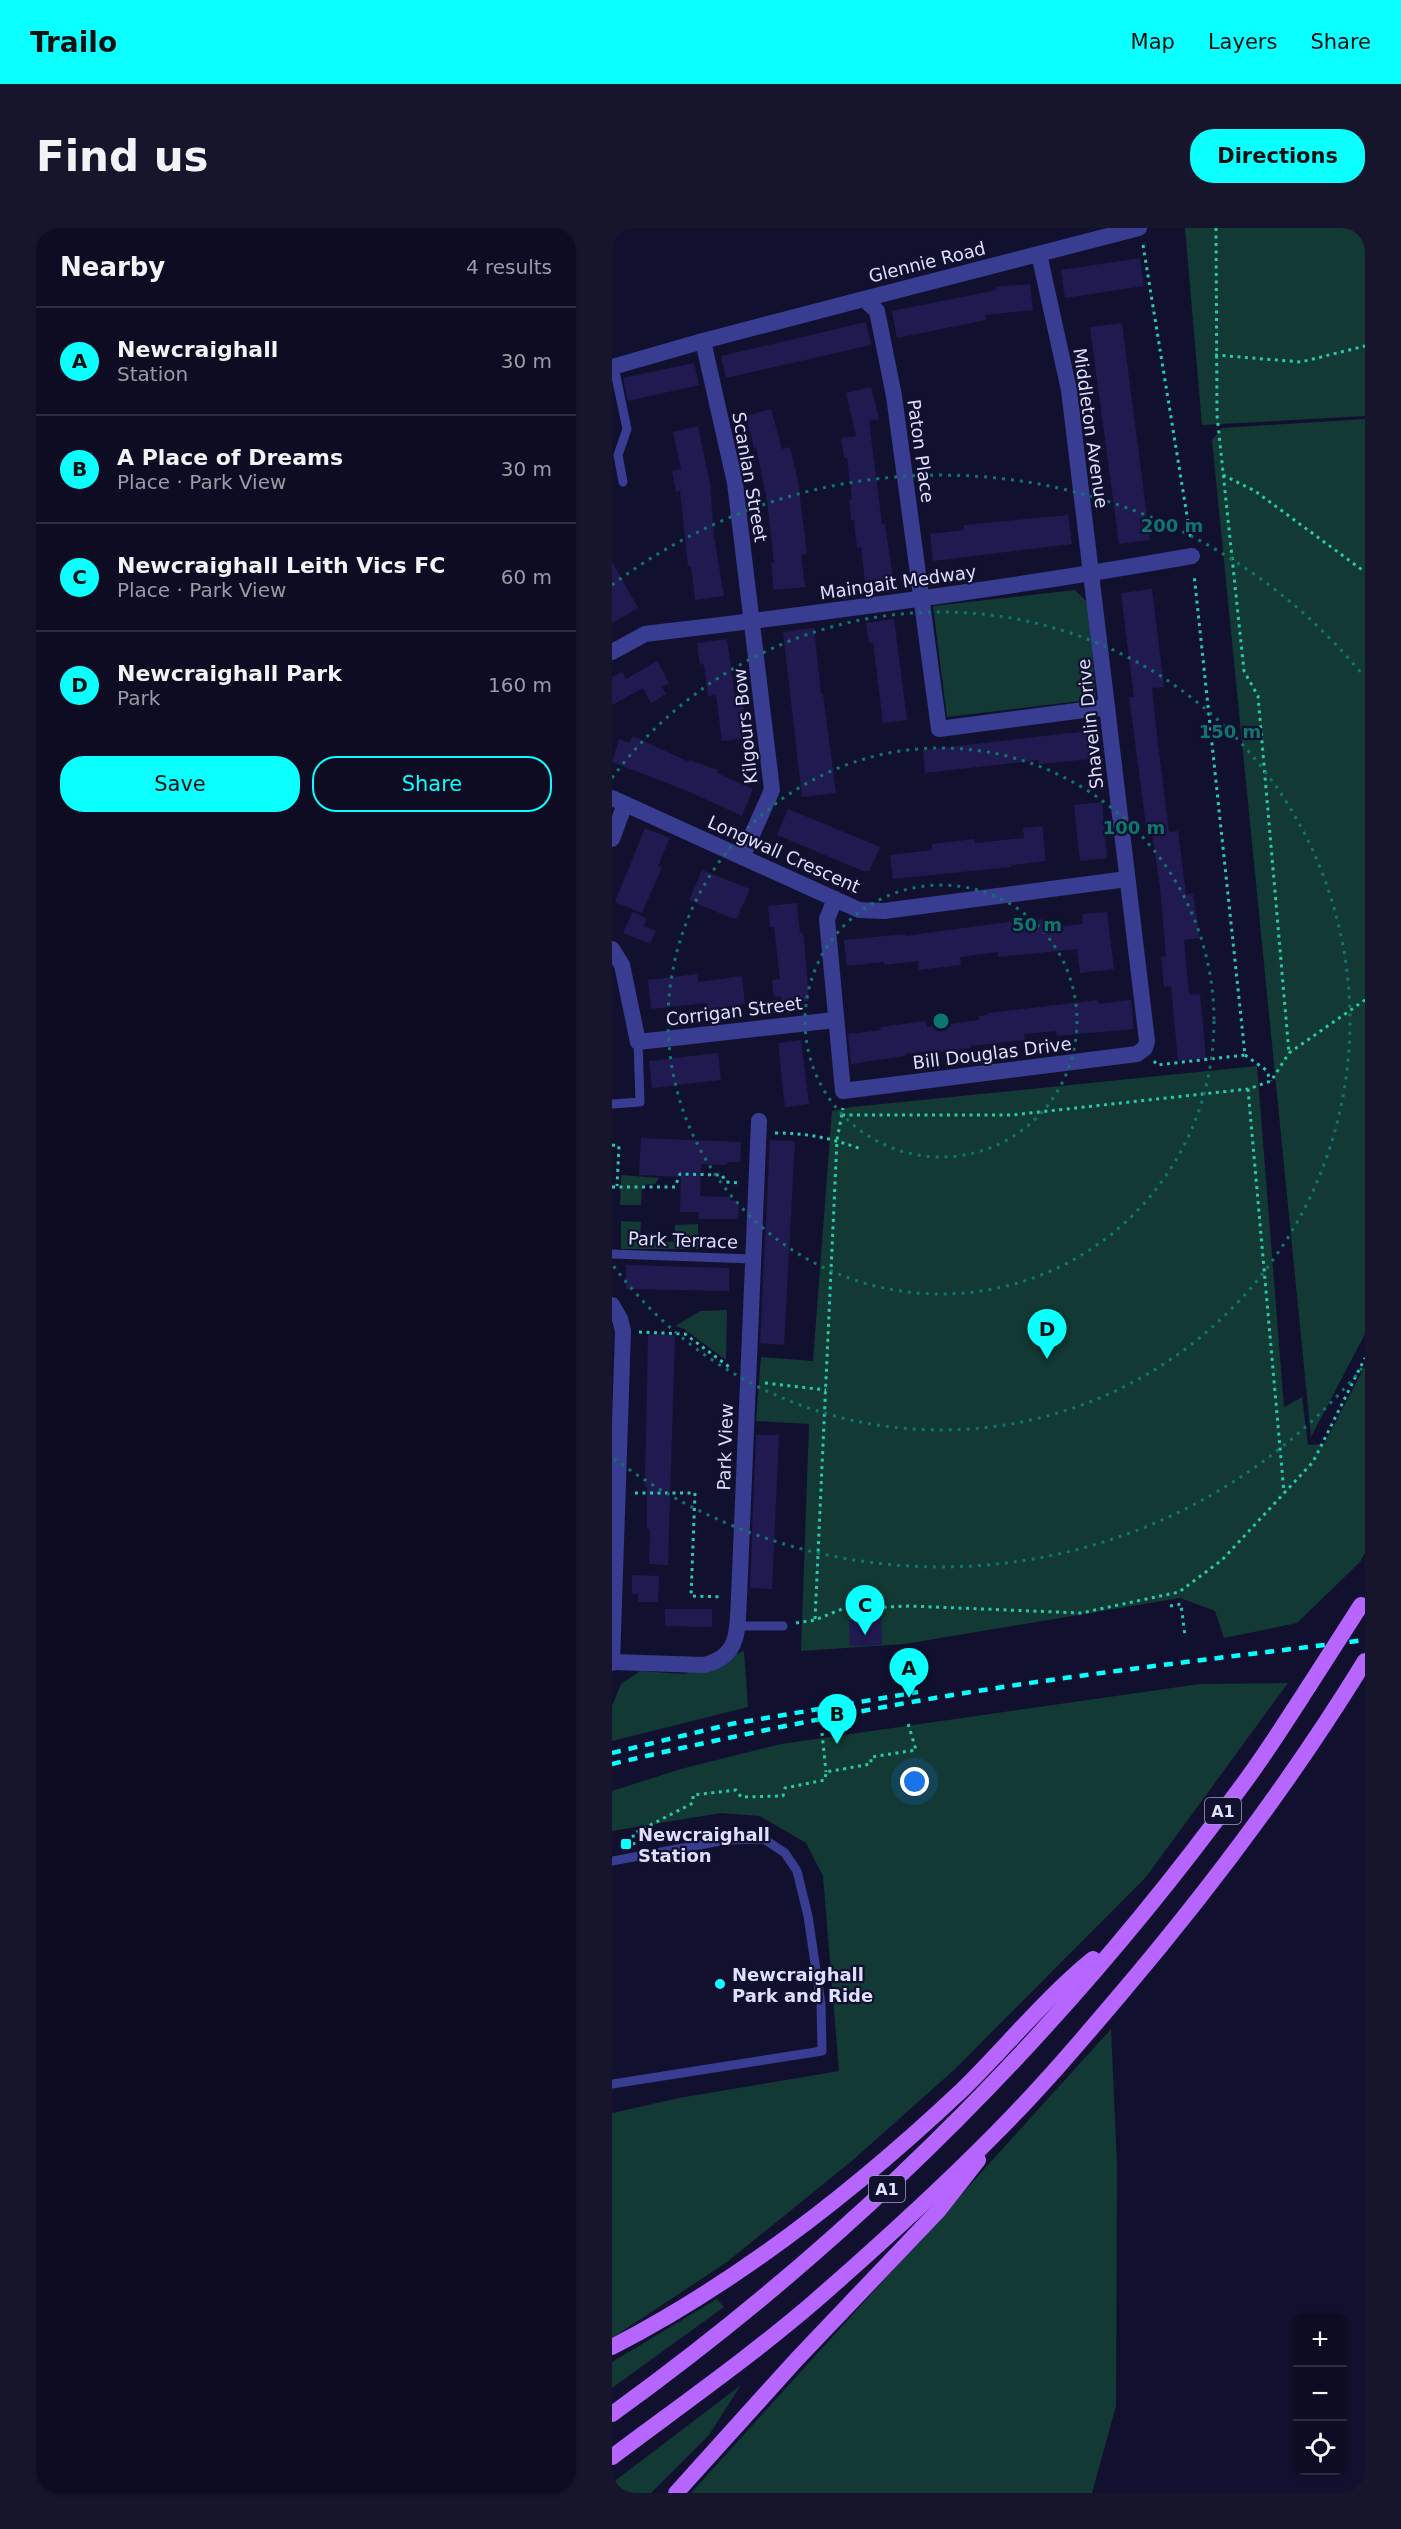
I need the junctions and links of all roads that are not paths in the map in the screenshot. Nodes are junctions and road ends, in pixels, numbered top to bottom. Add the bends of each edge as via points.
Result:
1 (1141, 234) edge
2 (1039, 254) junction
3 (864, 299) junction
4 (877, 311) joint
5 (703, 341) junction
6 (613, 367) edge
7 (623, 482) dead end
8 (1192, 556) road end
9 (1092, 574) junction
10 (922, 598) junction
11 (753, 621) junction
12 (612, 652) edge
13 (1107, 707) junction
14 (619, 801) edge
15 (612, 839) edge
16 (742, 857) junction
17 (1126, 879) junction
18 (835, 899) junction
19 (612, 949) edge
20 (835, 1020) junction
21 (638, 1042) junction
22 (1145, 1048) joint
23 (612, 1104) edge
24 (759, 1127) road end
25 (612, 1254) edge
26 (752, 1259) junction
27 (612, 1305) edge
28 (615, 1492) edge
29 (1363, 1602) edge
30 (737, 1626) junction
31 (783, 1626) road end
32 (1365, 1662) edge
33 (612, 1663) edge
34 (612, 1861) edge
35 (1129, 1930) junction
36 (612, 2084) edge
37 (997, 2132) junction
38 (612, 2347) edge
39 (612, 2414) edge
40 (612, 2457) edge
41 (676, 2493) edge

1 - 2 street, Glennie Road
2 - 3 street, Glennie Road
2 - 9 street, Middleton Avenue via 1069,390
3 - 4 street, Glennie Road
3 - 5 street, Glennie Road
4 - 10 street, Paton Place via 894,396
5 - 6 street, Glennie Road
5 - 11 street, Scanlan Street via 735,483
6 - 7 lane via 627,429 618,455
8 - 9 street, Maingait Medway
9 - 10 street, Maingait Medway
9 - 13 street, Shavelin Drive
10 - 11 street, Maingait Medway
10 - 13 street, Paton Place via 939,729
11 - 12 street, Maingait Medway via 645,634
11 - 16 street, Kilgours Bow via 772,790
13 - 17 street, Shavelin Drive
14 - 15 street
14 - 16 street, Longwall Crescent
16 - 18 street, Longwall Crescent
17 - 18 street, Longwall Crescent via 884,911 859,910
17 - 22 street, Shavelin Drive via 1148,1041
18 - 20 street via 827,919
19 - 21 street via 622,965
20 - 21 street, Corrigan Street
20 - 22 street, Bill Douglas Drive via 843,1091 1137,1054
21 - 23 lane via 640,1102
24 - 26 street, Park View
25 - 26 lane, Park Terrace
26 - 30 street, Park View
27 - 28 street via 623,1331
28 - 33 street
29 - 35 main road, A1, bridge via 1236,1794
30 - 31 lane
30 - 33 street, Park View via 729,1653 715,1662
32 - 37 main road, A1 via 1267,1809 1180,1923
34 - 36 lane via 726,1840 765,1839 785,1853 797,1871 817,1967 822,2051
35 - 38 main road via 1085,1965 962,2089 864,2175 723,2282 663,2321
35 - 39 main road, A1 via 1001,2076 867,2207 716,2337
37 - 40 main road, A1 via 812,2303
37 - 41 main road via 938,2211 811,2343

